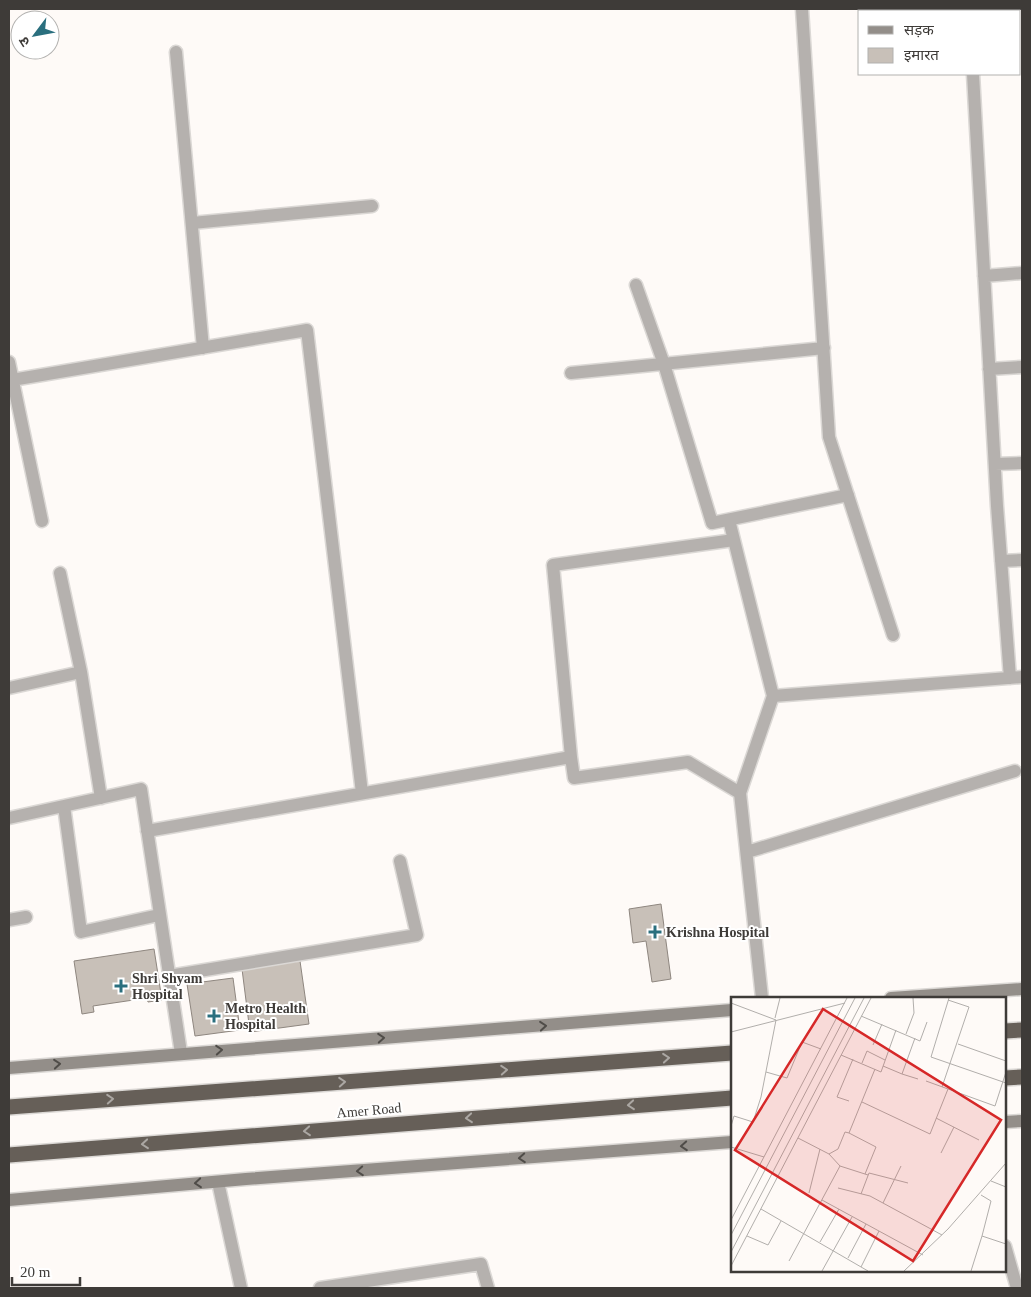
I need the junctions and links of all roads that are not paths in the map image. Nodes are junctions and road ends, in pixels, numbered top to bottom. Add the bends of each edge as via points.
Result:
1 (802, 9) edge
2 (176, 52) dead end
3 (973, 75) edge
4 (372, 206) dead end
5 (192, 223) junction
6 (1022, 273) edge
7 (984, 276) junction
8 (636, 286) dead end
9 (203, 348) junction
10 (824, 348) junction
11 (9, 362) edge
12 (664, 364) junction
13 (1022, 367) edge
14 (989, 369) junction
15 (571, 373) dead end
16 (12, 380) junction
17 (15, 422) edge
18 (1022, 463) edge
19 (995, 464) junction
20 (848, 495) junction
21 (729, 520) junction
22 (42, 521) dead end
23 (734, 540) junction
24 (1022, 560) edge
25 (1001, 561) junction
26 (60, 573) dead end
27 (894, 635) dead end
28 (81, 672) junction
29 (1016, 678) edge
30 (9, 688) edge
31 (773, 696) junction
32 (571, 757) junction
33 (1015, 770) dead end
34 (362, 793) junction
35 (740, 793) junction
36 (101, 798) junction
37 (64, 806) junction
38 (9, 818) edge
39 (147, 831) junction
40 (747, 852) junction
41 (400, 861) dead end
42 (159, 915) junction
43 (26, 917) dead end
44 (9, 920) edge
45 (168, 976) junction
46 (1022, 989) edge
47 (762, 997) edge
48 (906, 997) edge
49 (731, 1010) edge
50 (1022, 1030) edge
51 (1006, 1031) edge
52 (181, 1053) junction
53 (731, 1053) edge
54 (9, 1068) edge
55 (1022, 1077) edge
56 (1006, 1078) edge
57 (731, 1098) edge
58 (9, 1107) edge
59 (1022, 1121) edge
60 (1006, 1122) edge
61 (731, 1142) edge
62 (9, 1155) edge
63 (218, 1182) junction
64 (9, 1200) edge
65 (1006, 1250) edge
66 (241, 1288) edge
67 (320, 1288) edge
68 (488, 1288) edge
69 (1017, 1288) edge

1 - 10 street
2 - 5 street
3 - 7 street
4 - 5 street
5 - 9 street
6 - 7 street
7 - 14 street
8 - 12 street
9 - 16 street
9 - 34 street via 307,330
10 - 12 street
10 - 20 street via 829,437
11 - 16 street
12 - 15 street
12 - 21 street via 712,523
13 - 14 street
14 - 19 street
16 - 17 street
17 - 22 street
18 - 19 street
19 - 25 street
20 - 21 street
20 - 27 street
21 - 23 street
23 - 31 street
23 - 32 street via 553,566
24 - 25 street
25 - 29 street
26 - 28 street
28 - 30 street
28 - 36 street
29 - 31 street
31 - 35 street
32 - 34 street
32 - 35 street via 574,778 688,762
33 - 40 street
34 - 39 street
35 - 40 street
36 - 37 street
36 - 39 street via 141,789
37 - 38 street
37 - 42 street via 81,932
39 - 42 street
40 - 47 street
41 - 45 street via 416,934
42 - 45 street
43 - 44 street
45 - 52 street
46 - 48 street
52 -> 49 street
50 - 51 highway
54 -> 52 street
58 -> 53 highway
55 - 56 highway
57 -> 62 highway, Amer Road
59 - 60 street
61 -> 63 street
63 -> 64 street
63 - 66 street
65 - 69 street
67 - 68 street via 481,1264

